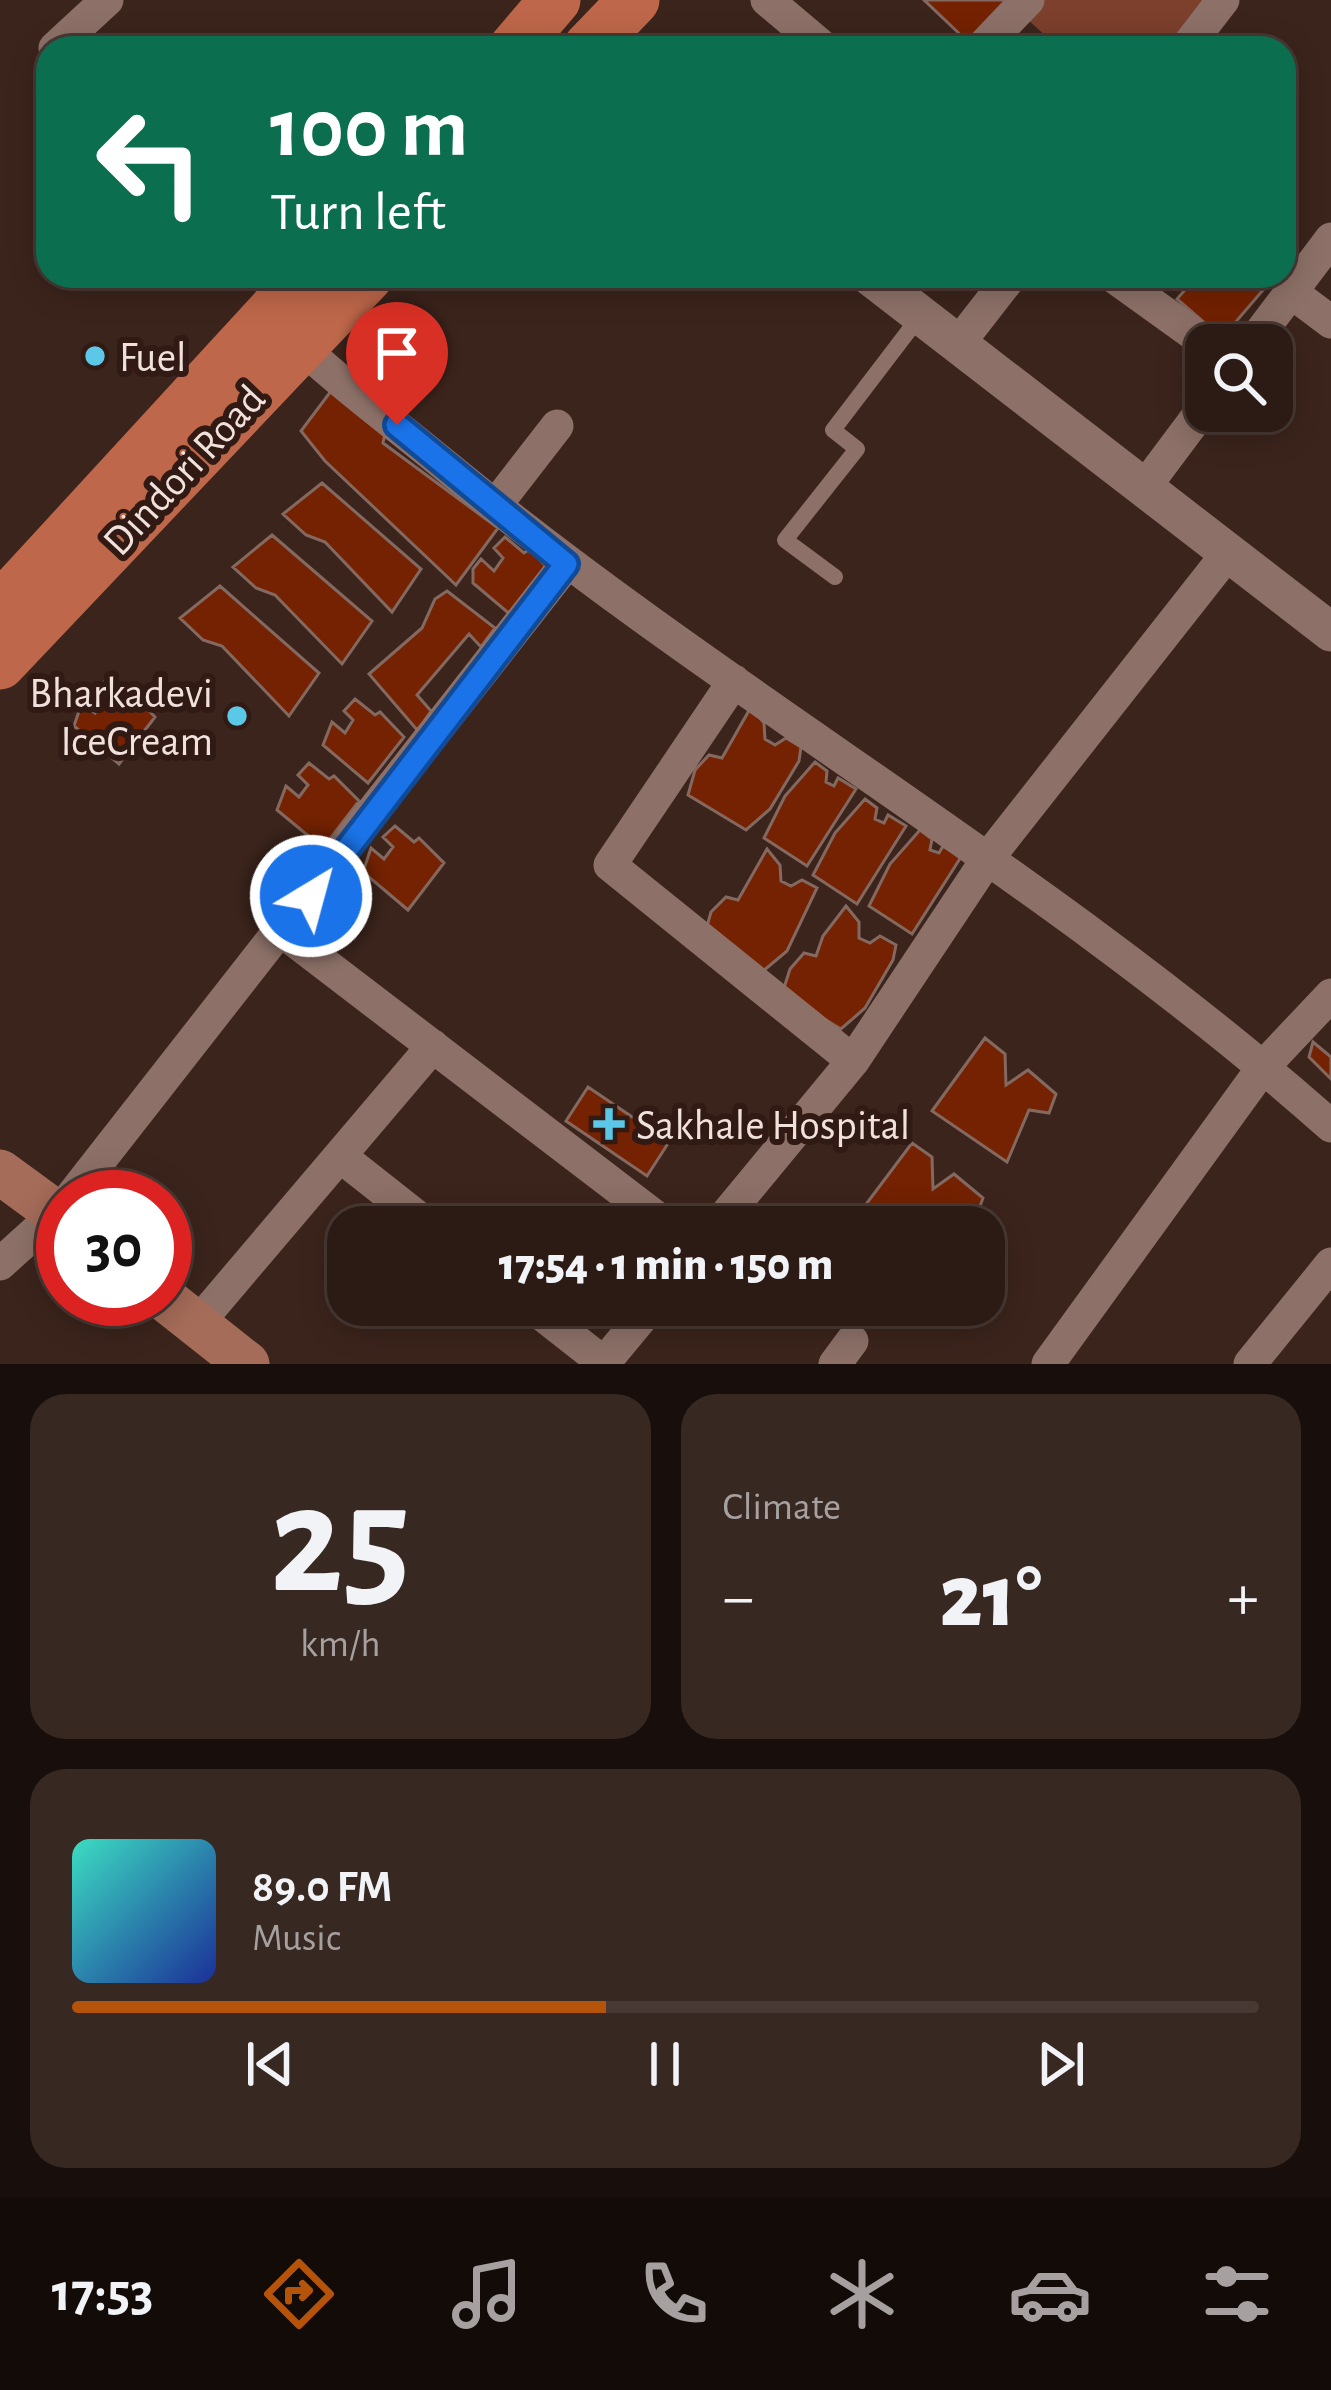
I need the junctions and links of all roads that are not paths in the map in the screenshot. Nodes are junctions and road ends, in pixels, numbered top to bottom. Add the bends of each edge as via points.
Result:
1 (107, 0) edge
2 (634, 0) edge
3 (767, 0) edge
4 (1028, 0) edge
5 (1222, 0) edge
6 (68, 36) edge
7 (600, 36) edge
8 (810, 36) edge
9 (994, 36) edge
10 (1195, 36) edge
11 (1331, 238) edge
12 (1296, 285) edge
13 (300, 288) edge
14 (349, 288) edge
15 (886, 288) edge
16 (1002, 288) edge
17 (1129, 288) edge
18 (1294, 288) edge
19 (1291, 292) junction
20 (921, 315) junction
21 (1331, 322) edge
22 (1267, 324) edge
23 (1185, 328) edge
24 (284, 330) junction
25 (958, 344) junction
26 (557, 426) dead end
27 (1186, 432) edge
28 (1144, 488) junction
29 (495, 506) junction
30 (1228, 553) junction
31 (566, 564) junction
32 (835, 577) dead end
33 (0, 608) edge
34 (1331, 632) edge
35 (0, 664) edge
36 (734, 682) junction
37 (988, 858) junction
38 (283, 932) junction
39 (1331, 994) edge
40 (433, 1046) junction
41 (854, 1061) junction
42 (1264, 1066) junction
43 (1331, 1126) edge
44 (340, 1156) junction
45 (95, 1170) edge
46 (0, 1172) edge
47 (36, 1193) edge
48 (403, 1206) edge
49 (642, 1206) edge
50 (733, 1206) edge
51 (36, 1233) edge
52 (0, 1264) edge
53 (1331, 1264) edge
54 (192, 1300) edge
55 (1320, 1301) edge
56 (192, 1320) edge
57 (556, 1326) edge
58 (635, 1326) edge
59 (247, 1364) edge
60 (603, 1364) edge
61 (1048, 1364) edge
62 (1250, 1364) edge

1 - 6 street
2 - 7 main road
3 - 8 street
4 - 9 street
5 - 10 street
11 - 12 street
13 - 24 main road, Dindori Road
14 - 24 main road, Dindori Road
15 - 20 street
16 - 25 street
17 - 23 street
18 - 19 street
19 - 21 street
19 - 22 street
20 - 25 street
20 - 32 lane via 833,430 856,449 785,540
24 - 29 street
24 - 33 main road, Dindori Road
24 - 35 main road, Dindori Road
25 - 28 street
26 - 29 street
27 - 28 street
28 - 30 street
29 - 31 street
30 - 34 street
30 - 37 street
31 - 36 street
31 - 38 street
36 - 37 street
36 - 41 street via 610,865
37 - 41 street
37 - 42 street
38 - 40 street
38 - 45 street
39 - 42 street
40 - 44 street
40 - 49 street
41 - 50 street
42 - 43 street
42 - 61 street
44 - 48 street
44 - 54 street
46 - 47 main road
51 - 52 street
53 - 55 street
55 - 62 street
56 - 59 main road
57 - 60 street
58 - 60 street

